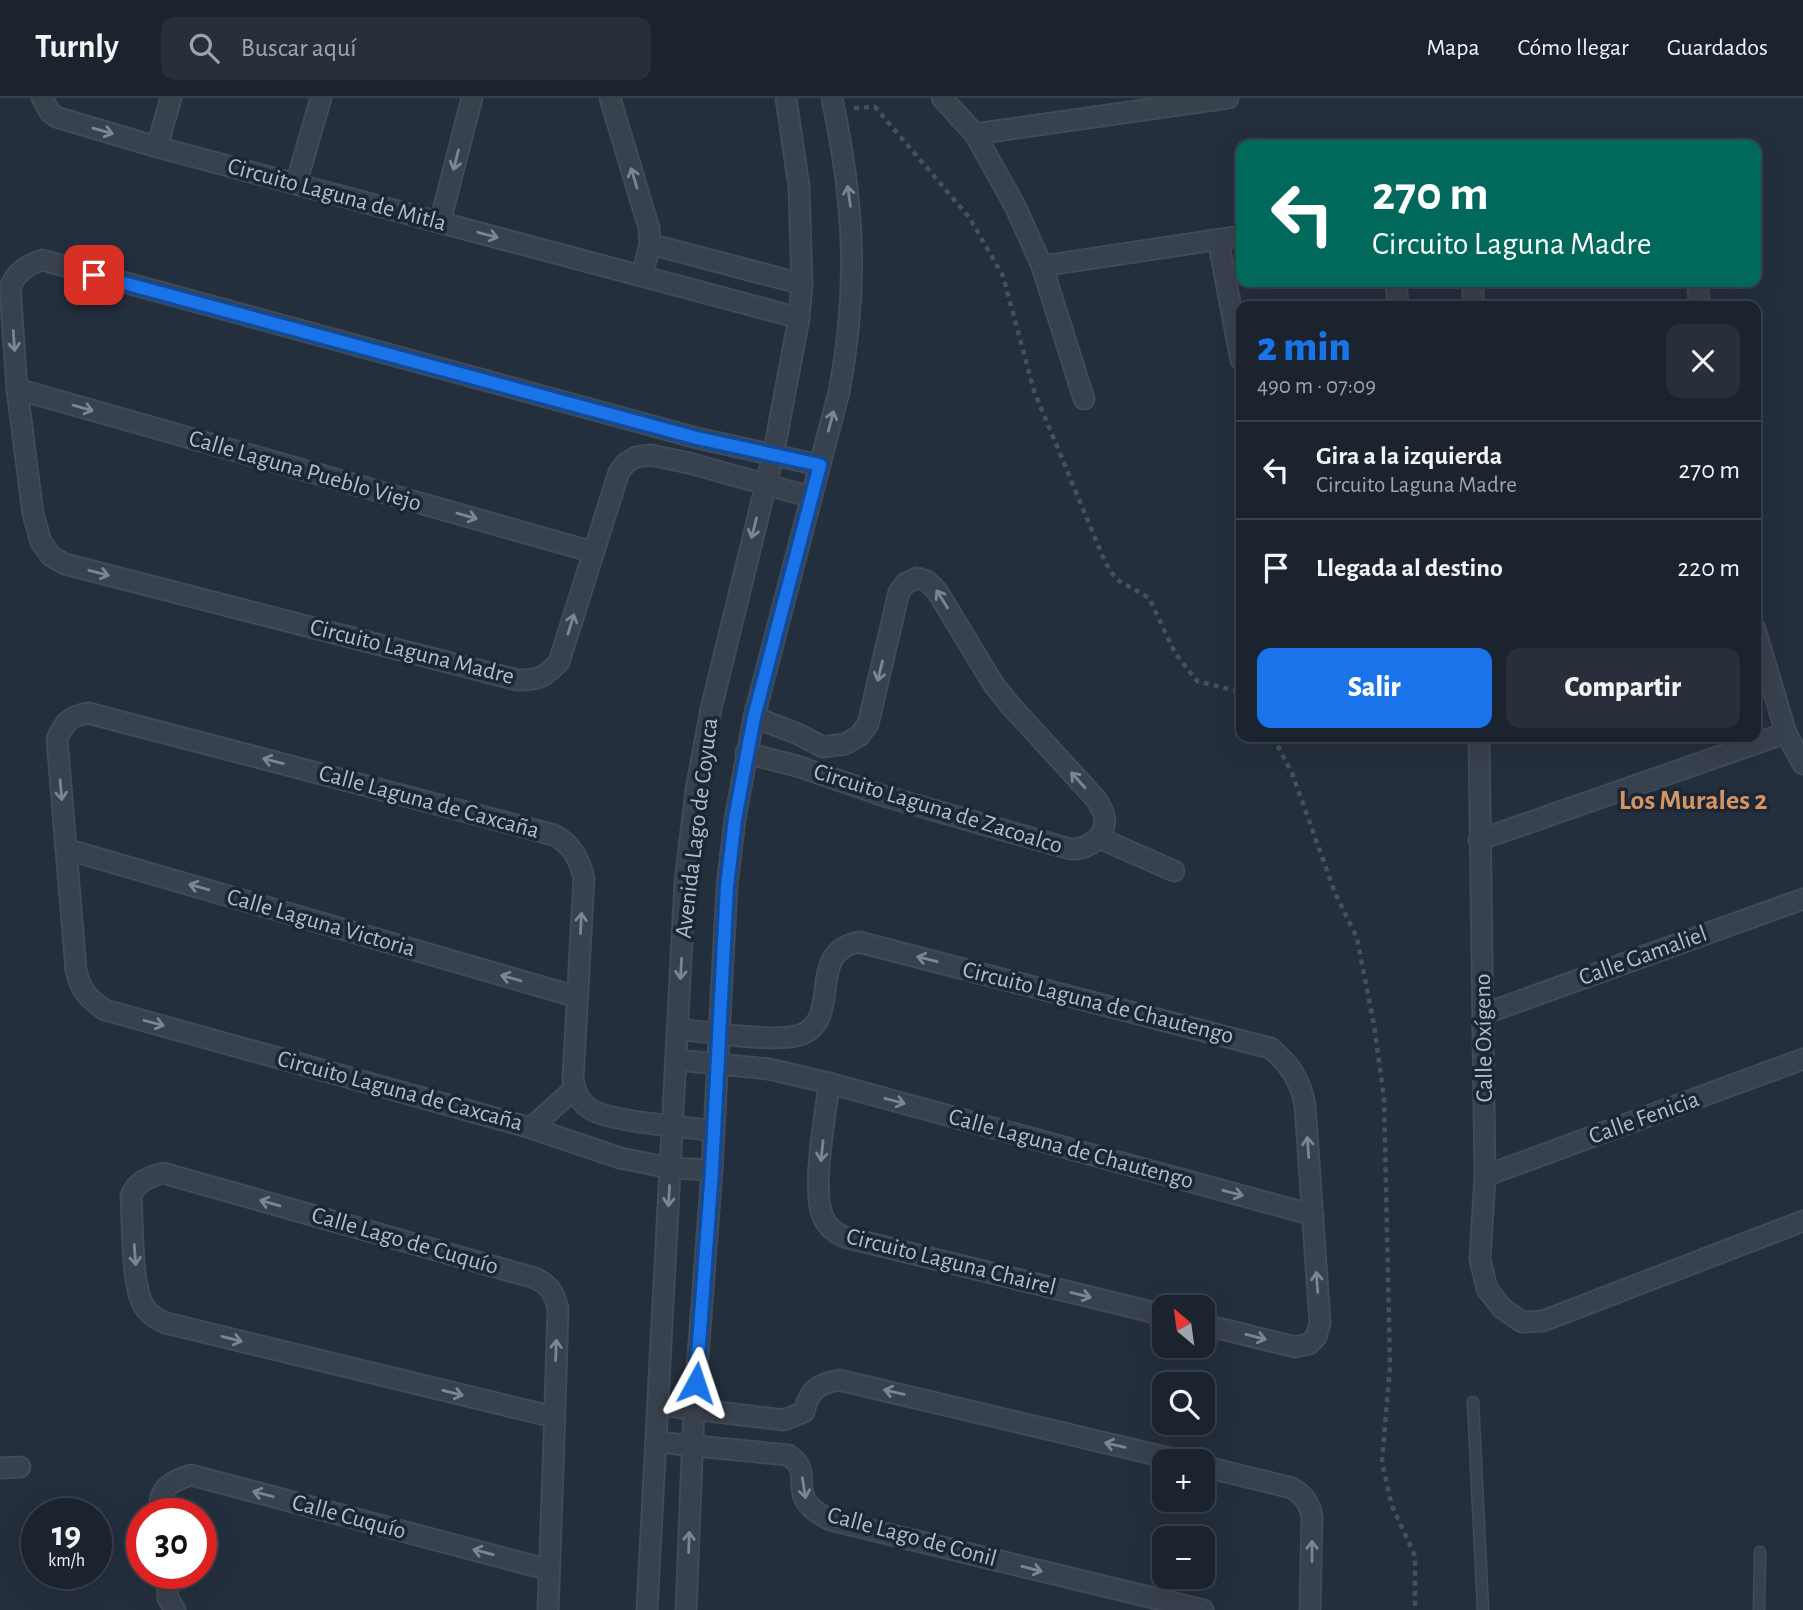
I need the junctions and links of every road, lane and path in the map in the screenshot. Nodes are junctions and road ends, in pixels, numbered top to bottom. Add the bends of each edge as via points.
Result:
1 (42, 98) edge
2 (171, 98) edge
3 (321, 98) edge
4 (472, 98) edge
5 (610, 98) edge
6 (786, 98) edge
7 (942, 98) edge
8 (1228, 98) edge
9 (833, 103) edge
10 (975, 134) junction
11 (157, 147) junction
12 (296, 184) junction
13 (440, 222) junction
14 (1236, 237) edge
15 (1218, 240) junction
16 (650, 244) junction
17 (1042, 267) junction
18 (642, 276) junction
19 (802, 284) junction
20 (799, 318) junction
21 (1236, 334) edge
22 (17, 389) junction
23 (1084, 399) dead end
24 (773, 456) junction
25 (820, 465) junction
26 (765, 485) junction
27 (811, 497) junction
28 (593, 552) junction
29 (1761, 649) edge
30 (1236, 691) edge
31 (754, 717) junction
32 (1786, 733) junction
33 (1276, 742) edge
34 (1479, 742) edge
35 (1760, 742) edge
36 (1761, 742) edge
37 (746, 753) junction
38 (1803, 764) edge
39 (1099, 838) junction
40 (1479, 840) junction
41 (66, 849) junction
42 (1174, 871) dead end
43 (1803, 899) edge
44 (577, 997) junction
45 (1484, 1014) junction
46 (678, 1029) junction
47 (720, 1033) junction
48 (1803, 1059) edge
49 (676, 1060) junction
50 (717, 1065) junction
51 (829, 1083) junction
52 (574, 1089) junction
53 (673, 1125) junction
54 (531, 1128) junction
55 (714, 1131) junction
56 (670, 1168) junction
57 (712, 1170) junction
58 (1485, 1176) junction
59 (1312, 1215) junction
60 (1803, 1221) edge
61 (1152, 1312) edge
62 (1215, 1327) edge
63 (1473, 1402) dead end
64 (657, 1405) junction
65 (694, 1409) junction
66 (554, 1417) junction
67 (656, 1442) junction
68 (692, 1447) junction
69 (1152, 1454) edge
70 (20, 1467) dead end
71 (0, 1468) edge
72 (1215, 1469) edge
73 (162, 1498) edge
74 (1760, 1552) dead end
75 (550, 1570) junction
76 (167, 1589) edge
77 (175, 1610) edge
78 (548, 1610) edge
79 (647, 1610) edge
80 (686, 1610) edge
81 (1203, 1610) edge
82 (1310, 1610) edge
83 (1415, 1610) edge
84 (1483, 1610) edge
85 (1759, 1610) edge

1 -> 11 street, Circuito Laguna de Mitla via 56,117
2 - 11 street
3 - 12 street
4 -> 13 street
16 -> 5 street via 647,217
6 - 19 street, Avenida Lago de Coyuca via 799,187
7 - 10 street
8 - 10 street
25 -> 9 street, Avenida Lago de Coyuca via 847,348 853,276 850,207
9 - 30 path via 875,107 969,217 1003,276 1034,391 1105,562 1116,579 1149,598 1175,653 1197,681
10 - 17 street
11 - 12 street, Circuito Laguna de Mitla
12 - 13 street, Circuito Laguna de Mitla
13 -> 18 street, Circuito Laguna de Mitla
14 - 15 street
15 - 17 street
15 - 21 street
16 - 18 street
16 - 19 street
17 - 23 street
18 - 20 street, Circuito Laguna de Mitla
19 - 20 street, Avenida Lago de Coyuca
20 - 24 street, Avenida Lago de Coyuca
24 -> 22 street via 42,260 16,274 10,287
22 -> 28 street, Calle Laguna Pueblo Viejo
22 -> 28 street, Circuito Laguna Madre via 33,514 41,542 51,556 65,564 517,681 537,680 559,662
24 - 25 street
24 - 26 street, Avenida Lago de Coyuca
25 - 27 street, Avenida Lago de Coyuca
26 - 27 street, Circuito Laguna Madre
26 - 28 street, Circuito Laguna Madre via 689,463 650,455 636,457 619,472
26 -> 46 street, Avenida Lago de Coyuca via 696,790 685,882
27 - 31 street, Avenida Lago de Coyuca
29 - 32 street
31 - 37 street, Avenida Lago de Coyuca
39 -> 31 street, Circuito Laguna de Zacoalco via 1104,815 1096,799 1010,705 927,581 916,578 899,592 867,724 859,736 836,747 823,747
32 - 36 street
32 - 38 street
33 - 83 path via 1357,938 1374,1025 1384,1098 1390,1353 1382,1462 1392,1506 1415,1556
34 - 40 street, Calle Oxígeno
35 - 40 street
37 - 39 street, Circuito Laguna de Zacoalco via 1069,849 1089,846
37 - 47 street, Avenida Lago de Coyuca via 727,886
39 - 42 street
40 - 45 street, Calle Oxígeno
44 -> 41 street, Calle Laguna Victoria
44 -> 41 street, Calle Laguna de Caxcaña via 584,878 572,849 554,835 88,713 63,723 57,739
41 -> 54 street, Circuito Laguna de Caxcaña via 79,986 105,1010
43 - 45 street, Calle Gamaliel
44 - 52 street, Calle Laguna de Caxcaña
45 - 58 street, Calle Oxígeno
46 - 47 street, Circuito Laguna de Chautengo
46 - 49 street, Avenida Lago de Coyuca
47 - 50 street, Avenida Lago de Coyuca
59 -> 47 street, Circuito Laguna de Chautengo via 1301,1086 1293,1070 1270,1048 859,942 842,947 831,960 821,1013 810,1028 795,1036
48 - 58 street, Calle Fenicia
49 - 50 street
49 - 53 street, Avenida Lago de Coyuca
50 - 51 street via 769,1069
50 - 55 street, Avenida Lago de Coyuca
51 -> 59 street, Calle Laguna de Chautengo
51 -> 61 street, Circuito Laguna Chairel via 818,1188 823,1218 835,1232
52 - 53 street via 594,1112
52 - 54 street
53 - 55 street
53 - 56 street, Avenida Lago de Coyuca
54 - 56 street, Circuito Laguna de Caxcaña via 620,1158
55 - 57 street, Avenida Lago de Coyuca
56 - 57 street, Circuito Laguna de Caxcaña
56 -> 64 street, Avenida Lago de Coyuca
57 - 65 street, Avenida Lago de Coyuca
58 - 60 street, Calle Oxígeno via 1480,1259 1487,1289 1502,1308 1522,1322 1543,1321
62 -> 59 street, Circuito Laguna de Chautengo via 1296,1347 1317,1337 1321,1323
63 - 84 lane
64 - 65 street
64 - 67 street, Avenida Lago de Coyuca
65 - 68 street, Avenida Lago de Coyuca
69 -> 65 street via 839,1380 819,1387 807,1396 804,1412 784,1420
66 -> 66 street, Calle Lago de Cuquío via 558,1308 547,1284 163,1173 135,1188 131,1196 137,1290 144,1306 166,1323
66 - 75 street, Calle Lago de Cuquío
67 - 68 street, Calle Lago de Conil
67 - 79 street, Avenida Lago de Coyuca
80 -> 68 street, Avenida Lago de Coyuca
68 -> 81 street, Calle Lago de Conil via 788,1455 801,1469 804,1499 830,1520
70 - 71 street
82 -> 72 street via 1312,1517 1303,1495 1292,1488
75 -> 73 street, Calle Cuquío via 191,1475 175,1480
74 - 85 lane
75 - 78 street, Calle Lago de Cuquío
76 - 77 street

